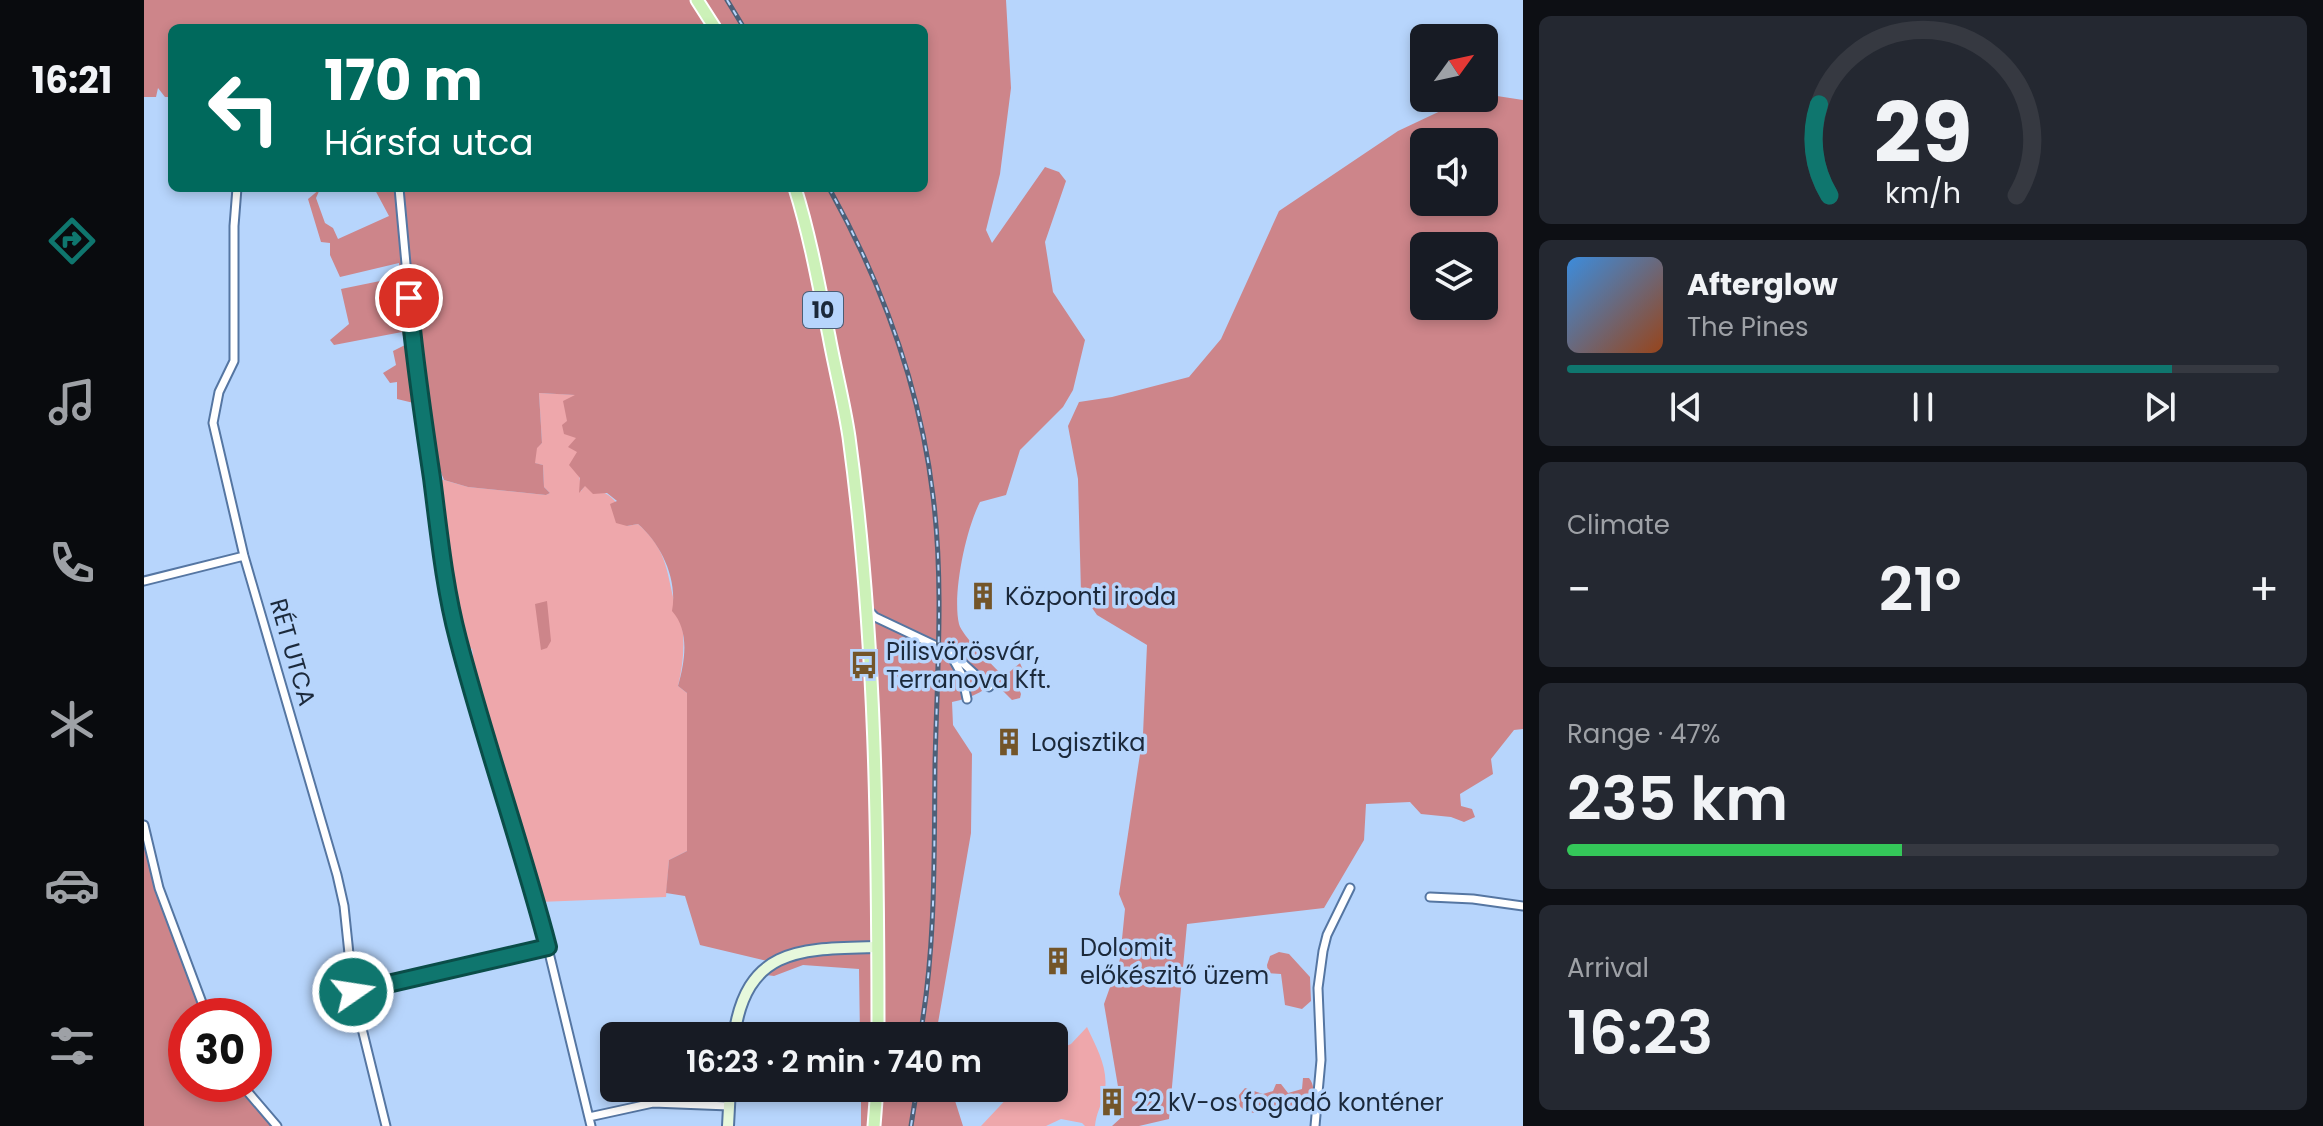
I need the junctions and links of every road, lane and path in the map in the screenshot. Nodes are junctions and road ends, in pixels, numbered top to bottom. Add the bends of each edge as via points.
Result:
1 (697, 0) edge
2 (712, 24) edge
3 (237, 192) edge
4 (399, 192) edge
5 (796, 192) edge
6 (244, 556) junction
7 (144, 581) edge
8 (867, 609) junction
9 (888, 623) junction
10 (868, 634) junction
11 (949, 652) junction
12 (989, 687) dead end
13 (967, 699) dead end
14 (144, 825) edge
15 (1350, 888) dead end
16 (1430, 897) dead end
17 (1523, 906) edge
18 (548, 947) junction
19 (877, 947) junction
20 (353, 992) junction
21 (200, 998) edge
22 (736, 1022) edge
23 (878, 1022) edge
24 (256, 1102) edge
25 (729, 1102) edge
26 (876, 1102) edge
27 (729, 1106) junction
28 (589, 1117) junction
29 (277, 1126) edge
30 (386, 1126) edge
31 (591, 1126) edge
32 (728, 1126) edge
33 (874, 1126) edge
34 (1315, 1126) edge

1 - 2 main road
3 - 6 street, RÉT UTCA via 234,361 219,392 213,423
4 - 18 street via 441,561 458,638
5 - 8 main road, 10 via 848,433
6 - 7 street
6 - 20 street, RÉT UTCA via 337,875
8 - 9 street
8 - 10 main road, 10
9 - 10 street
9 - 11 street
10 - 19 main road, 10
11 - 12 street
11 - 13 street
14 - 21 street via 159,888
15 - 34 street via 1323,951
16 - 17 street
18 - 20 street
18 - 28 street
19 - 22 main road via 812,950 776,961 751,982
19 - 23 main road, 10
20 - 30 street, RÉT UTCA
24 - 29 street
25 - 27 main road
26 - 33 main road
27 - 28 street via 653,1103
27 - 32 main road
28 - 31 street

